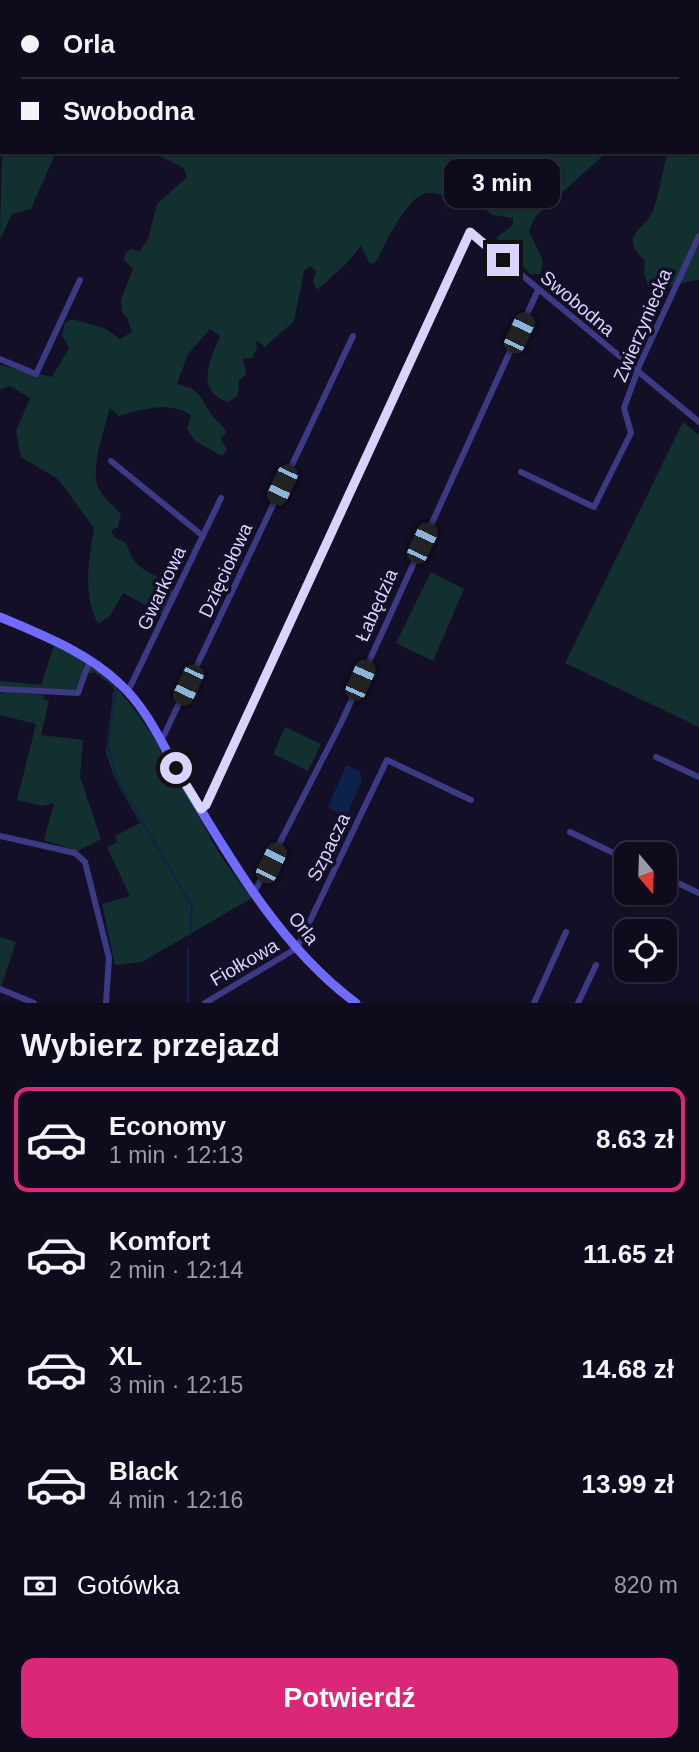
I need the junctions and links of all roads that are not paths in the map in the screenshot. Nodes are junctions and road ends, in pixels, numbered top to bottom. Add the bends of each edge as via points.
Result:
1 (699, 236) edge
2 (80, 280) dead end
3 (538, 290) junction
4 (353, 335) dead end
5 (0, 359) edge
6 (638, 374) junction
7 (699, 422) edge
8 (111, 461) dead end
9 (521, 472) dead end
10 (221, 498) dead end
11 (203, 536) junction
12 (0, 617) edge
13 (91, 660) junction
14 (0, 689) edge
15 (128, 691) junction
16 (159, 740) junction
17 (656, 757) dead end
18 (699, 777) edge
19 (471, 800) dead end
20 (201, 809) junction
21 (569, 832) dead end
22 (0, 835) edge
23 (614, 853) edge
24 (677, 883) edge
25 (255, 891) junction
26 (699, 893) edge
27 (565, 932) dead end
28 (298, 948) junction
29 (596, 965) dead end
30 (0, 989) edge
31 (34, 1003) edge
32 (106, 1003) edge
33 (205, 1003) edge
34 (356, 1003) edge
35 (534, 1003) edge
36 (578, 1003) edge

1 - 6 street, Zwierzyniecka
2 - 5 street via 36,374
3 - 6 street, Swobodna
3 - 20 street, Swobodna via 470,232
3 - 25 street, Łabędzia via 341,723
4 - 16 street, Dzięciołowa
6 - 7 street, Swobodna
6 - 9 street, Zwierzyniecka via 624,408 631,433 594,507
8 - 11 street
10 - 11 street, Gwarkowa
11 - 15 street, Gwarkowa
12 - 13 street, Orla
13 - 14 street via 78,693
13 - 15 street, Orla
15 - 16 street, Orla
16 - 20 street, Orla
17 - 18 street
19 - 28 street, Szpacza via 387,760
20 - 25 street, Orla
21 - 23 street
22 - 32 street via 75,853 85,862 110,958
24 - 26 street
25 - 28 street, Orla
27 - 35 street
28 - 33 street, Fiołkowa
28 - 34 street, Orla via 322,976
29 - 36 street
30 - 31 street

